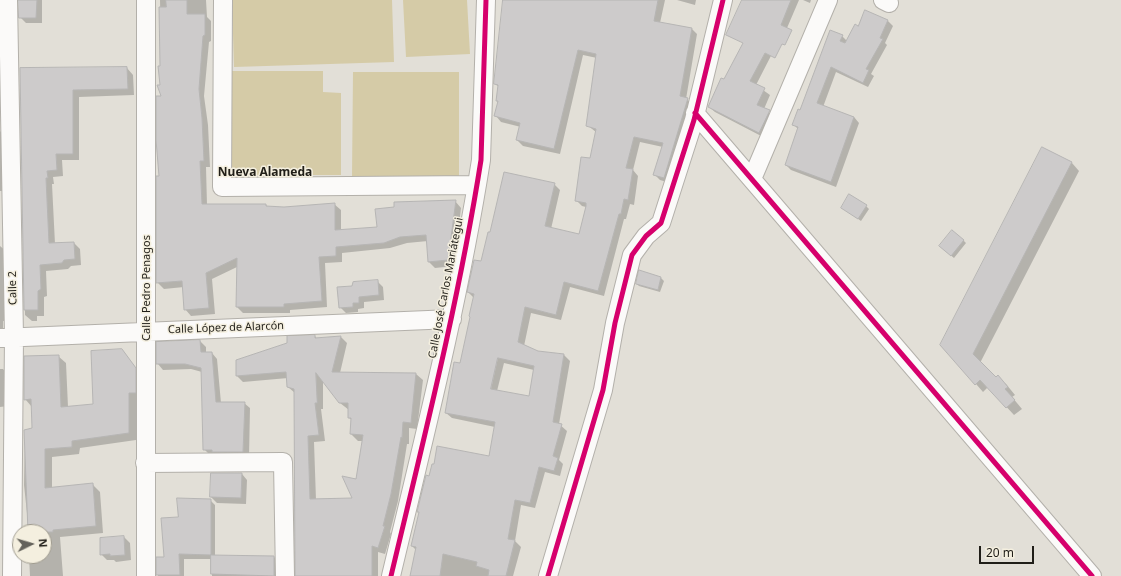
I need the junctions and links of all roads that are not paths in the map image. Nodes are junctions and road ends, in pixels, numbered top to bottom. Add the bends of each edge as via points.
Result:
1 (8, 0) edge
2 (146, 0) edge
3 (223, 0) edge
4 (486, 0) edge
5 (723, 0) edge
6 (828, 0) edge
7 (695, 113) junction
8 (752, 179) junction
9 (477, 185) junction
10 (452, 319) junction
11 (147, 331) junction
12 (7, 337) edge
13 (145, 463) junction
14 (12, 576) edge
15 (146, 576) edge
16 (285, 576) edge
17 (391, 576) edge
18 (548, 576) edge
19 (1092, 576) edge

1 - 12 street, Calle 2
2 - 11 street, Calle Pedro Penagos
3 - 9 street via 222,187
4 - 9 street, Calle José Carlos Mariátegui via 481,160
5 - 7 street
6 - 8 street
7 - 8 street
7 - 18 street via 661,223 646,236 632,255 603,390
8 - 19 street
9 - 10 street, Calle José Carlos Mariátegui
10 - 11 street, Calle López de Alarcón
10 - 17 street, Calle José Carlos Mariátegui
11 - 12 street, Calle López de Alarcón
11 - 13 street, Calle Pedro Penagos
12 - 14 street, Calle 2
13 - 15 street, Calle Pedro Penagos
13 - 16 street via 283,462

